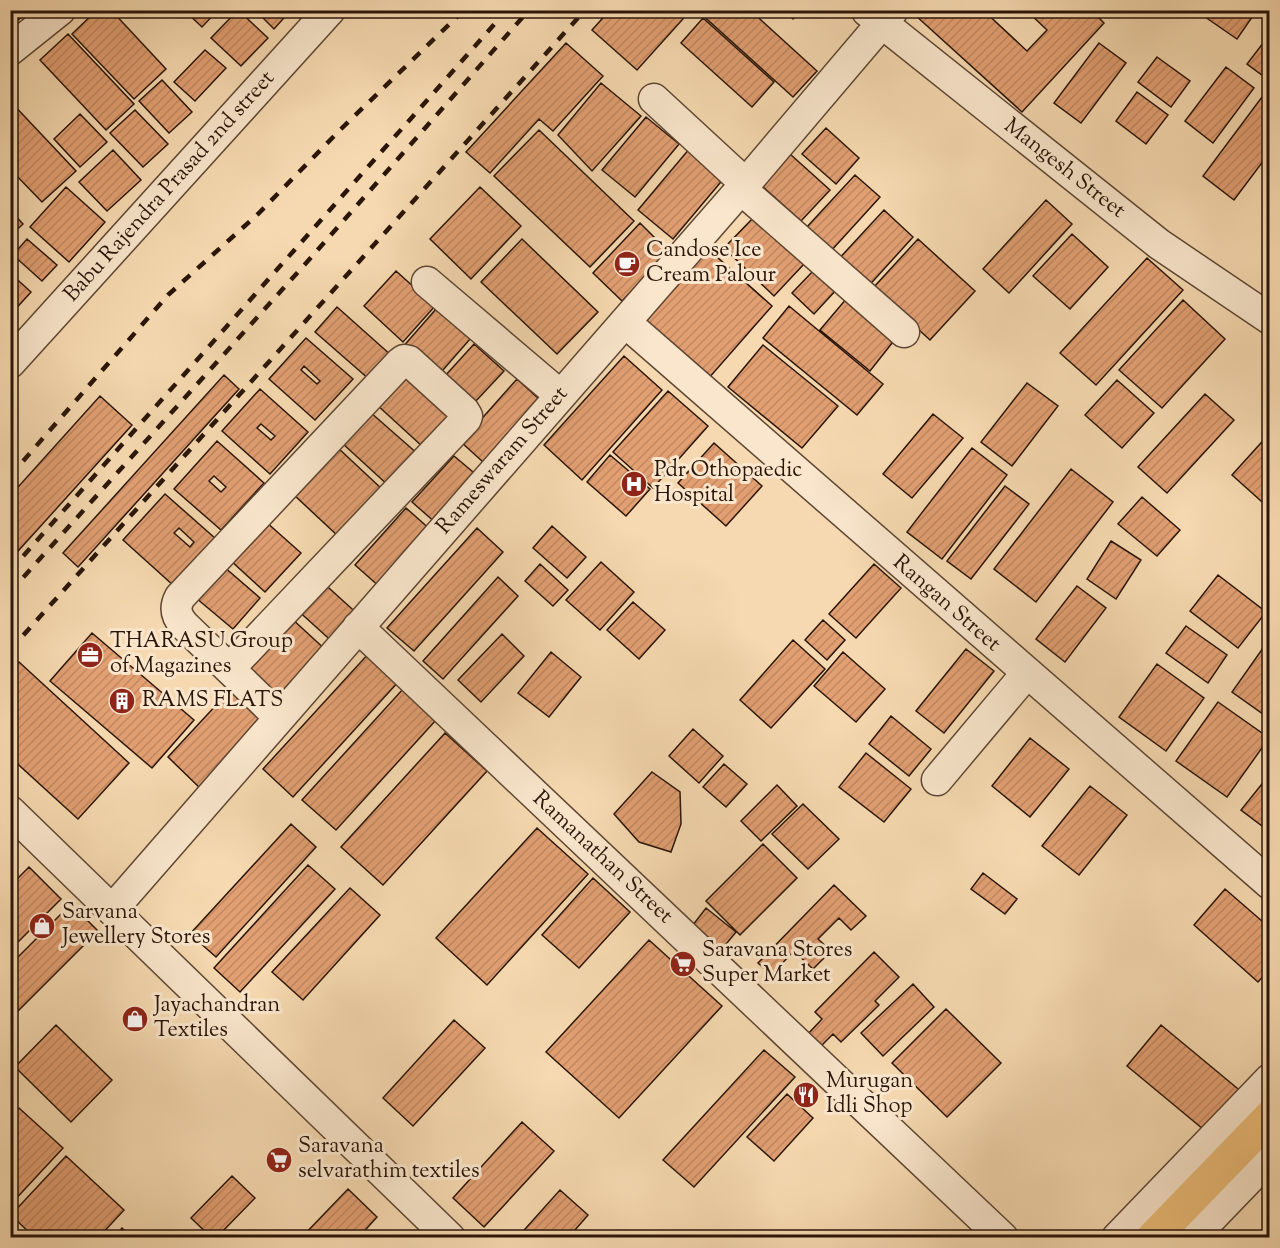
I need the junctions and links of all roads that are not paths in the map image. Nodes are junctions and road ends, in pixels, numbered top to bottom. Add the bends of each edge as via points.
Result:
1 (60, 10) edge
2 (330, 10) edge
3 (880, 15) edge
4 (10, 50) edge
5 (654, 99) dead end
6 (743, 186) junction
7 (427, 282) dead end
8 (1269, 319) edge
9 (625, 322) junction
10 (904, 332) dead end
11 (10, 363) edge
12 (560, 395) junction
13 (358, 627) junction
14 (230, 668) junction
15 (1026, 674) junction
16 (279, 717) junction
17 (938, 780) dead end
18 (10, 811) edge
19 (1269, 884) edge
20 (112, 910) junction
21 (1269, 1079) edge
22 (1269, 1117) edge
23 (1267, 1161) edge
24 (450, 1238) edge
25 (1004, 1238) edge
26 (1117, 1238) edge
27 (1153, 1238) edge
28 (1180, 1238) edge
29 (1192, 1238) edge

1 - 4 street
2 - 11 street, Babu Rajendra Prasad 2nd street
3 - 6 street, Rameswaram Street
3 - 8 street, Mangesh Street via 1159,244
5 - 6 street
6 - 9 street, Rameswaram Street
6 - 10 street
7 - 12 street
9 - 12 street, Rameswaram Street
9 - 15 street, Rangan Street
12 - 13 street, Rameswaram Street
13 - 16 street, Rameswaram Street
13 - 25 street, Ramanathan Street
14 - 14 street via 178,618 180,597 400,363 409,361 464,411 466,420
14 - 16 street
15 - 17 street
15 - 19 street, Rangan Street
16 - 20 street, Rameswaram Street
18 - 20 street
20 - 24 street
21 - 26 street
22 - 27 main road
23 - 28 main road
23 - 29 street

